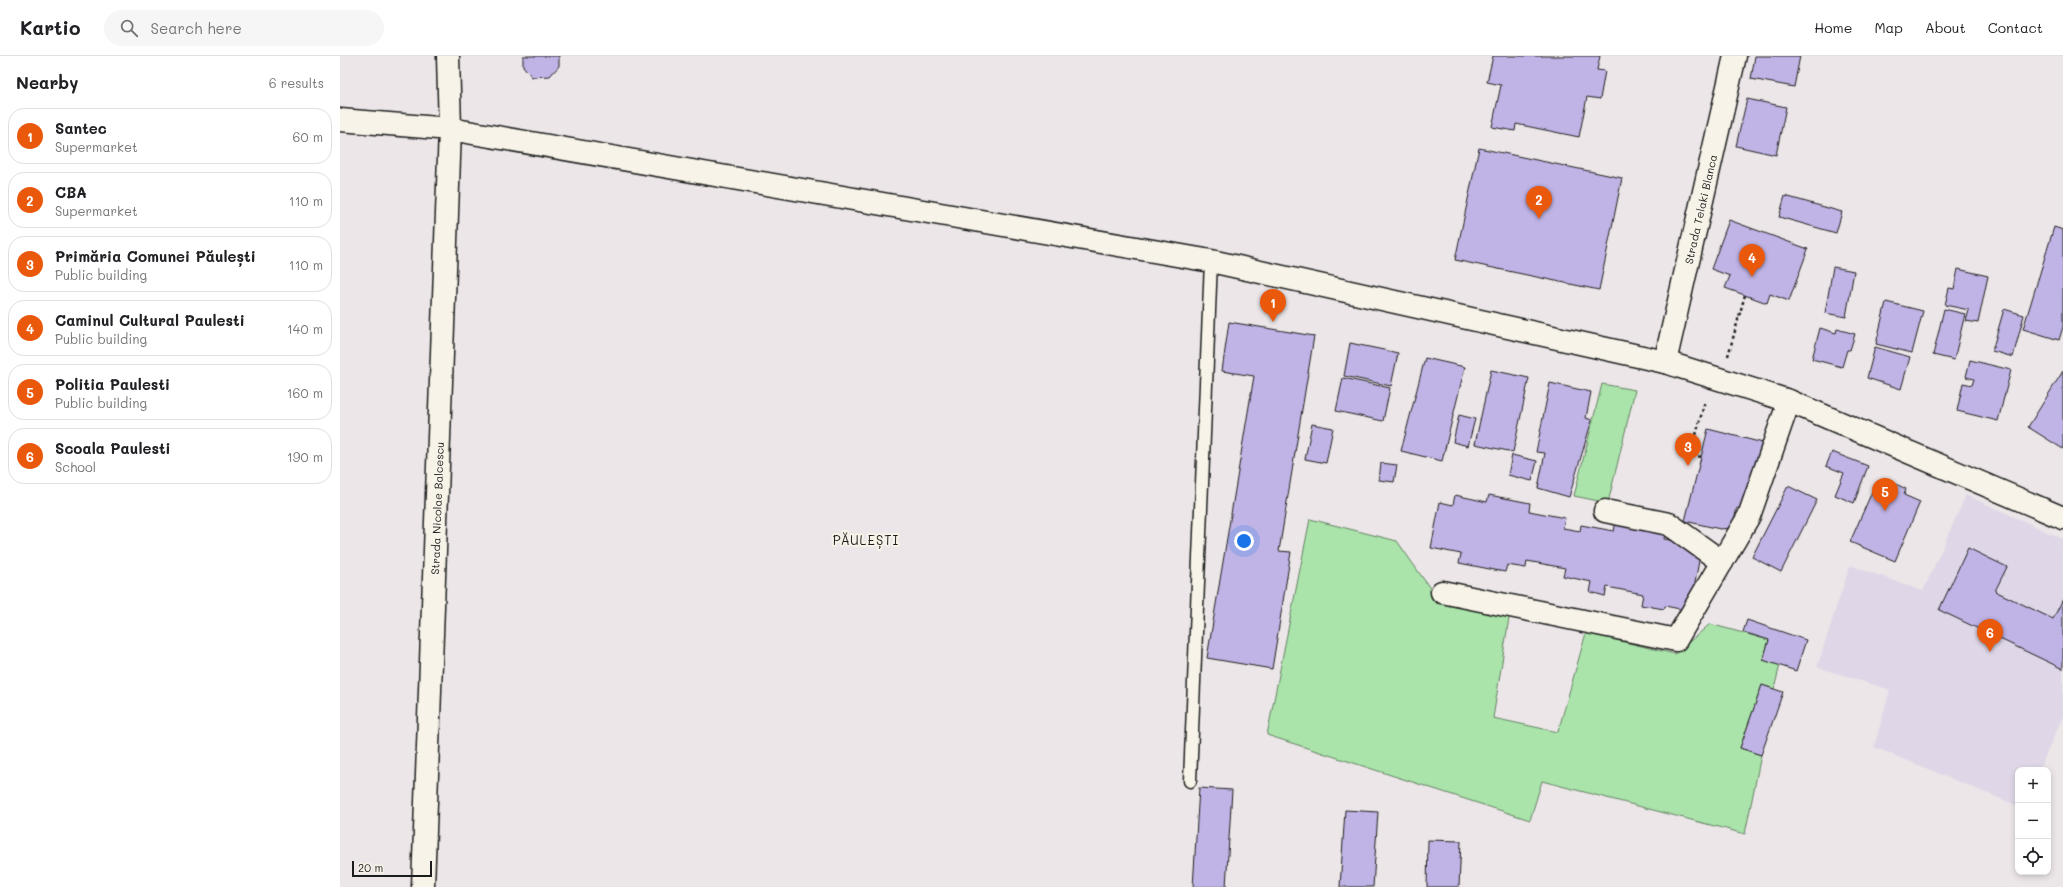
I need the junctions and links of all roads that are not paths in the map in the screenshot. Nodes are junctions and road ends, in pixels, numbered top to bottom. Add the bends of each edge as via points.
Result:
1 (448, 56) edge
2 (1735, 56) edge
3 (340, 120) edge
4 (450, 129) junction
5 (1211, 260) junction
6 (1665, 362) junction
7 (1789, 401) junction
8 (1605, 511) dead end
9 (2063, 518) edge
10 (1722, 562) junction
11 (1442, 592) dead end
12 (1190, 781) dead end
13 (422, 887) edge

1 - 4 street, Strada Nicolae Balcescu
2 - 6 street, Strada Telaki Blanca
3 - 4 street
4 - 5 street
4 - 13 street, Strada Nicolae Balcescu
5 - 6 street
5 - 12 lane
6 - 7 street
7 - 9 street
7 - 10 street via 1749,516
8 - 10 street via 1669,524
10 - 11 street via 1676,640

